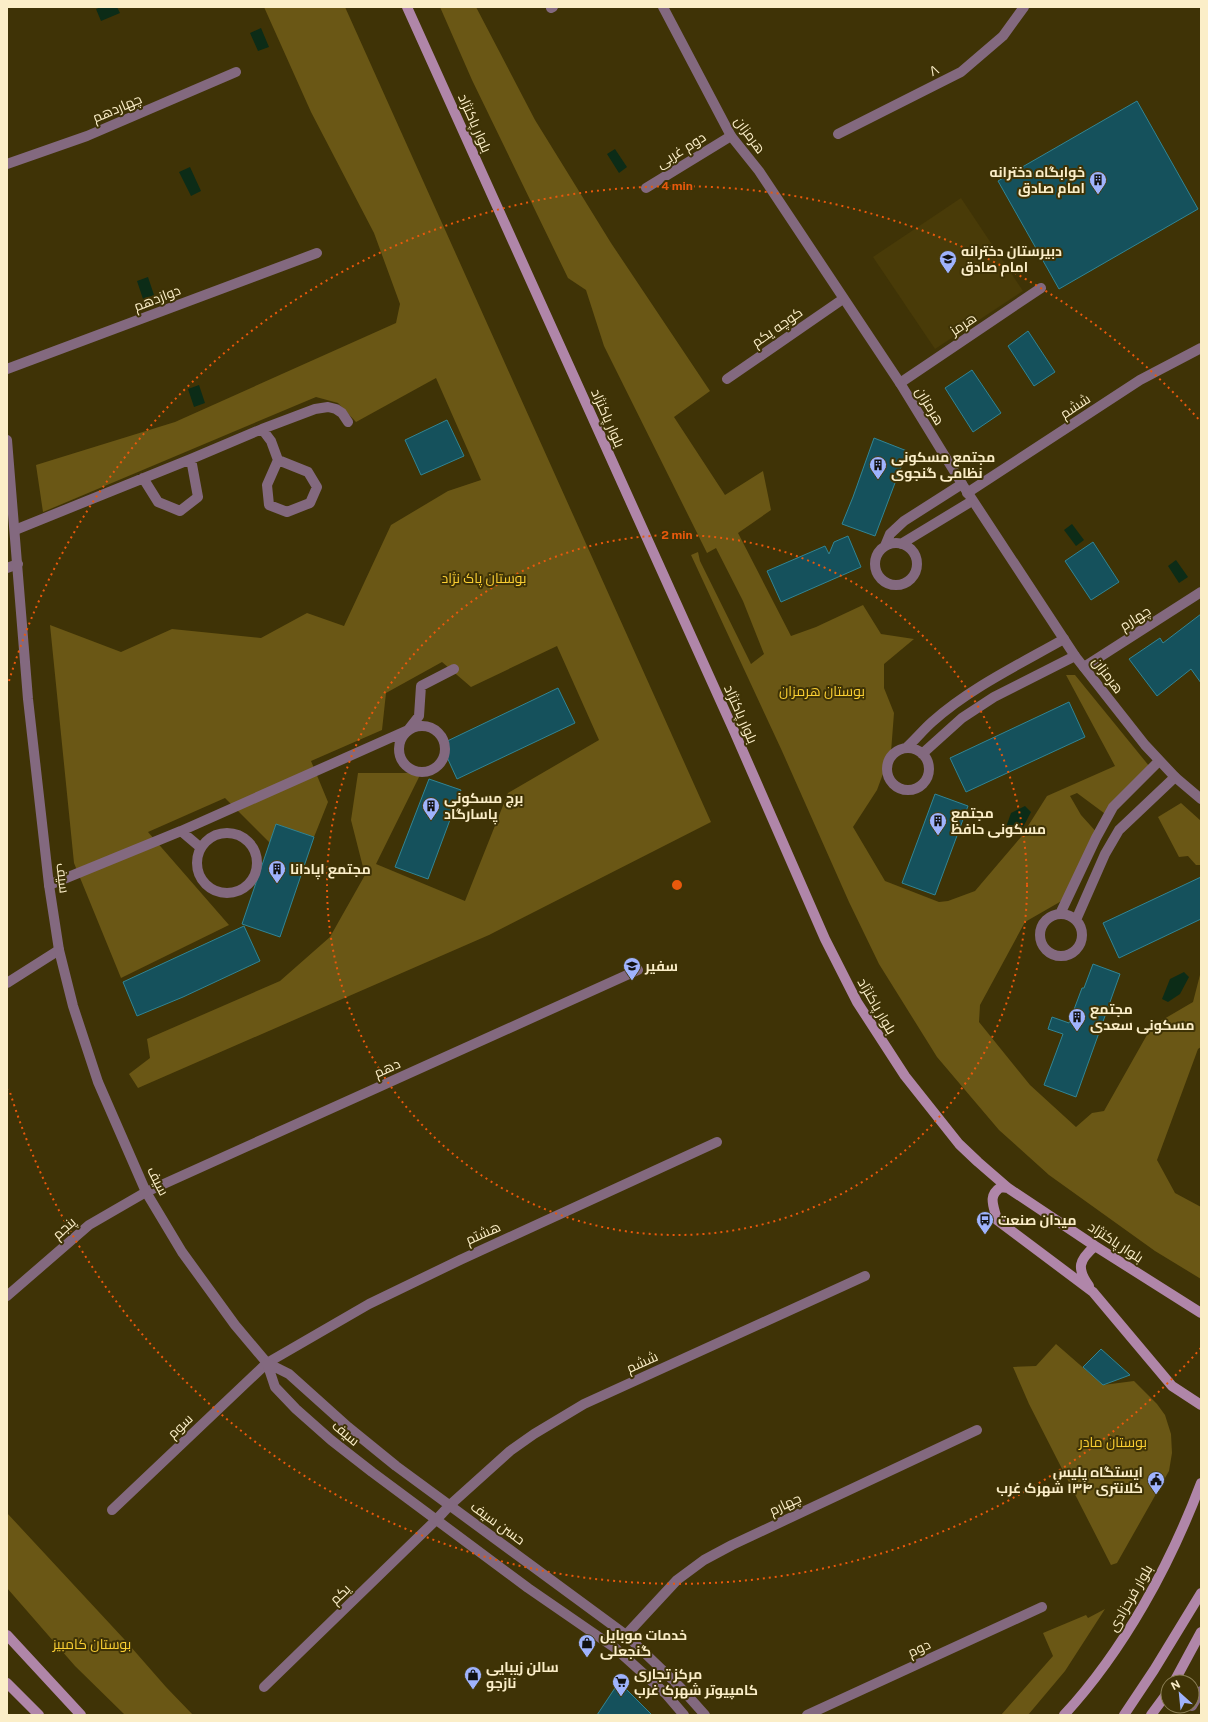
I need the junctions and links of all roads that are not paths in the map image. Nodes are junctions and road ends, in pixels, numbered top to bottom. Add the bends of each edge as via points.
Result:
1 (407, 7) edge
2 (663, 7) edge
3 (1024, 7) edge
4 (236, 72) dead end
5 (838, 134) dead end
6 (731, 136) junction
7 (7, 164) edge
8 (646, 188) dead end
9 (316, 253) dead end
10 (1041, 288) dead end
11 (843, 299) junction
12 (1201, 348) edge
13 (7, 369) edge
14 (727, 379) dead end
15 (900, 383) junction
16 (348, 422) dead end
17 (262, 429) junction
18 (7, 440) edge
19 (191, 459) junction
20 (278, 460) junction
21 (143, 478) junction
22 (967, 492) junction
23 (15, 530) junction
24 (901, 544) junction
25 (885, 546) junction
26 (18, 564) junction
27 (7, 568) edge
28 (1201, 592) edge
29 (1064, 639) junction
30 (1076, 656) junction
31 (1084, 666) junction
32 (454, 669) dead end
33 (983, 685) junction
34 (994, 697) junction
35 (408, 730) junction
36 (906, 748) junction
37 (922, 754) junction
38 (1159, 761) junction
39 (1175, 777) junction
40 (1201, 799) edge
41 (1105, 821) junction
42 (1119, 830) junction
43 (181, 831) junction
44 (201, 848) junction
45 (49, 886) junction
46 (1060, 914) junction
47 (1076, 920) junction
48 (59, 950) junction
49 (638, 970) dead end
50 (7, 983) edge
51 (718, 1142) dead end
52 (1008, 1188) junction
53 (146, 1192) junction
54 (1095, 1246) junction
55 (865, 1276) dead end
56 (1093, 1292) junction
57 (7, 1296) edge
58 (1201, 1312) edge
59 (268, 1363) junction
60 (1201, 1405) edge
61 (977, 1430) dead end
62 (1201, 1483) edge
63 (1199, 1494) edge
64 (450, 1505) junction
65 (112, 1510) dead end
66 (436, 1520) junction
67 (1201, 1593) edge
68 (1042, 1607) dead end
69 (1201, 1632) edge
70 (626, 1635) junction
71 (9, 1642) edge
72 (615, 1648) junction
73 (1178, 1674) edge
74 (7, 1683) edge
75 (264, 1687) dead end
76 (1160, 1703) edge
77 (39, 1715) edge
78 (81, 1715) edge
79 (684, 1715) edge
80 (705, 1715) edge
81 (807, 1715) edge
82 (1064, 1715) edge
83 (1124, 1715) edge
84 (1151, 1715) edge

1 - 52 main road, بلوار پاکنژاد via 734,730 825,939 857,1002 905,1076 959,1144
2 - 6 street, هرمزان
3 - 5 street, ۸ via 1003,36 961,72
4 - 7 street, چهاردهم via 87,136
6 - 8 street, دوم غربی
6 - 11 street, هرمزان via 759,171
9 - 13 street, دوازدهم
10 - 15 street, هرمز
11 - 14 street, کوچه یکم
11 - 15 street, هرمزان
12 - 22 street, ششم via 1140,380
15 - 22 street, هرمزان
16 - 17 street via 342,413 328,407 315,409
17 - 19 street
17 - 20 street via 271,441
18 - 23 street, سیف
19 - 21 street
19 - 21 street via 198,497 180,511 158,502
20 - 20 street via 267,485 269,505 287,512 310,503 316,487 308,472
21 - 23 street
22 - 24 street
22 - 25 street via 904,521 890,534
22 - 29 street, هرمزان
23 - 26 street, سیف
24 - 25 street
24 - 25 street via 914,555 916,568 909,580 896,585 883,581 876,570 876,557
26 - 27 street
26 - 45 street, سیف via 28,699
28 - 31 street, چهارم
29 - 30 street, هرمزان
29 - 33 street
30 - 31 street, هرمزان
30 - 34 street
31 - 38 street, هرمزان
32 - 35 street via 421,686 419,716
33 - 34 street
33 - 36 street via 932,722
34 - 37 street via 962,718
35 - 35 street via 402,735 398,750 403,764 416,772 431,770 438,766 445,752 442,737 431,727 423,725
35 - 43 street
36 - 37 street
36 - 37 street via 896,751 887,768 890,781 901,789 915,788 926,780 928,766
38 - 39 street, هرمزان
38 - 41 street via 1113,807
39 - 40 street, هرمزان
39 - 42 street
41 - 42 street
41 - 46 street
42 - 47 street via 1105,854
43 - 44 street
43 - 45 street
44 - 44 street via 197,857 197,867 202,880 212,890 231,893 248,885 254,877 257,858 253,848 237,835 216,835 207,840
45 - 48 street, سیف
46 - 47 street
46 - 47 street via 1045,921 1040,934 1044,946 1055,954 1068,954 1079,946 1082,932
48 - 50 street
48 - 53 street, سیف via 73,1006 98,1082
49 - 53 street, دهم
51 - 59 street, هشتم via 369,1304
52 - 54 main road, بلوار پاکنژاد
52 - 56 main road via 1001,1187 992,1197 997,1220
53 - 57 street, پنجم via 88,1225
53 - 59 street, سیف via 198,1275 235,1325
54 - 56 main road via 1084,1256 1080,1269
54 - 58 main road, بلوار پاکنژاد
55 - 64 street, ششم via 584,1404 510,1451
56 - 60 main road via 1172,1386
59 - 64 street, حسن سیف via 289,1374 348,1427
59 - 65 street, سوم
59 - 66 street, سیف via 275,1387 296,1409 331,1440
61 - 70 street, چهارم via 732,1544 704,1560 677,1580
62 - 63 main road, بلوار فرحزادی
63 - 82 main road, بلوار فرحزادی via 1162,1571 1131,1624 1094,1681
64 - 66 street, ششم
64 - 70 street, حسن سیف
66 - 72 street, سیف
66 - 75 street, یکم
67 - 83 main road
68 - 81 street, دوم
69 - 73 main road
70 - 72 street, چهارم
70 - 80 street, حسن سیف via 680,1686
71 - 78 main road
72 - 79 street, سیف via 666,1694
74 - 77 main road
76 - 84 main road

